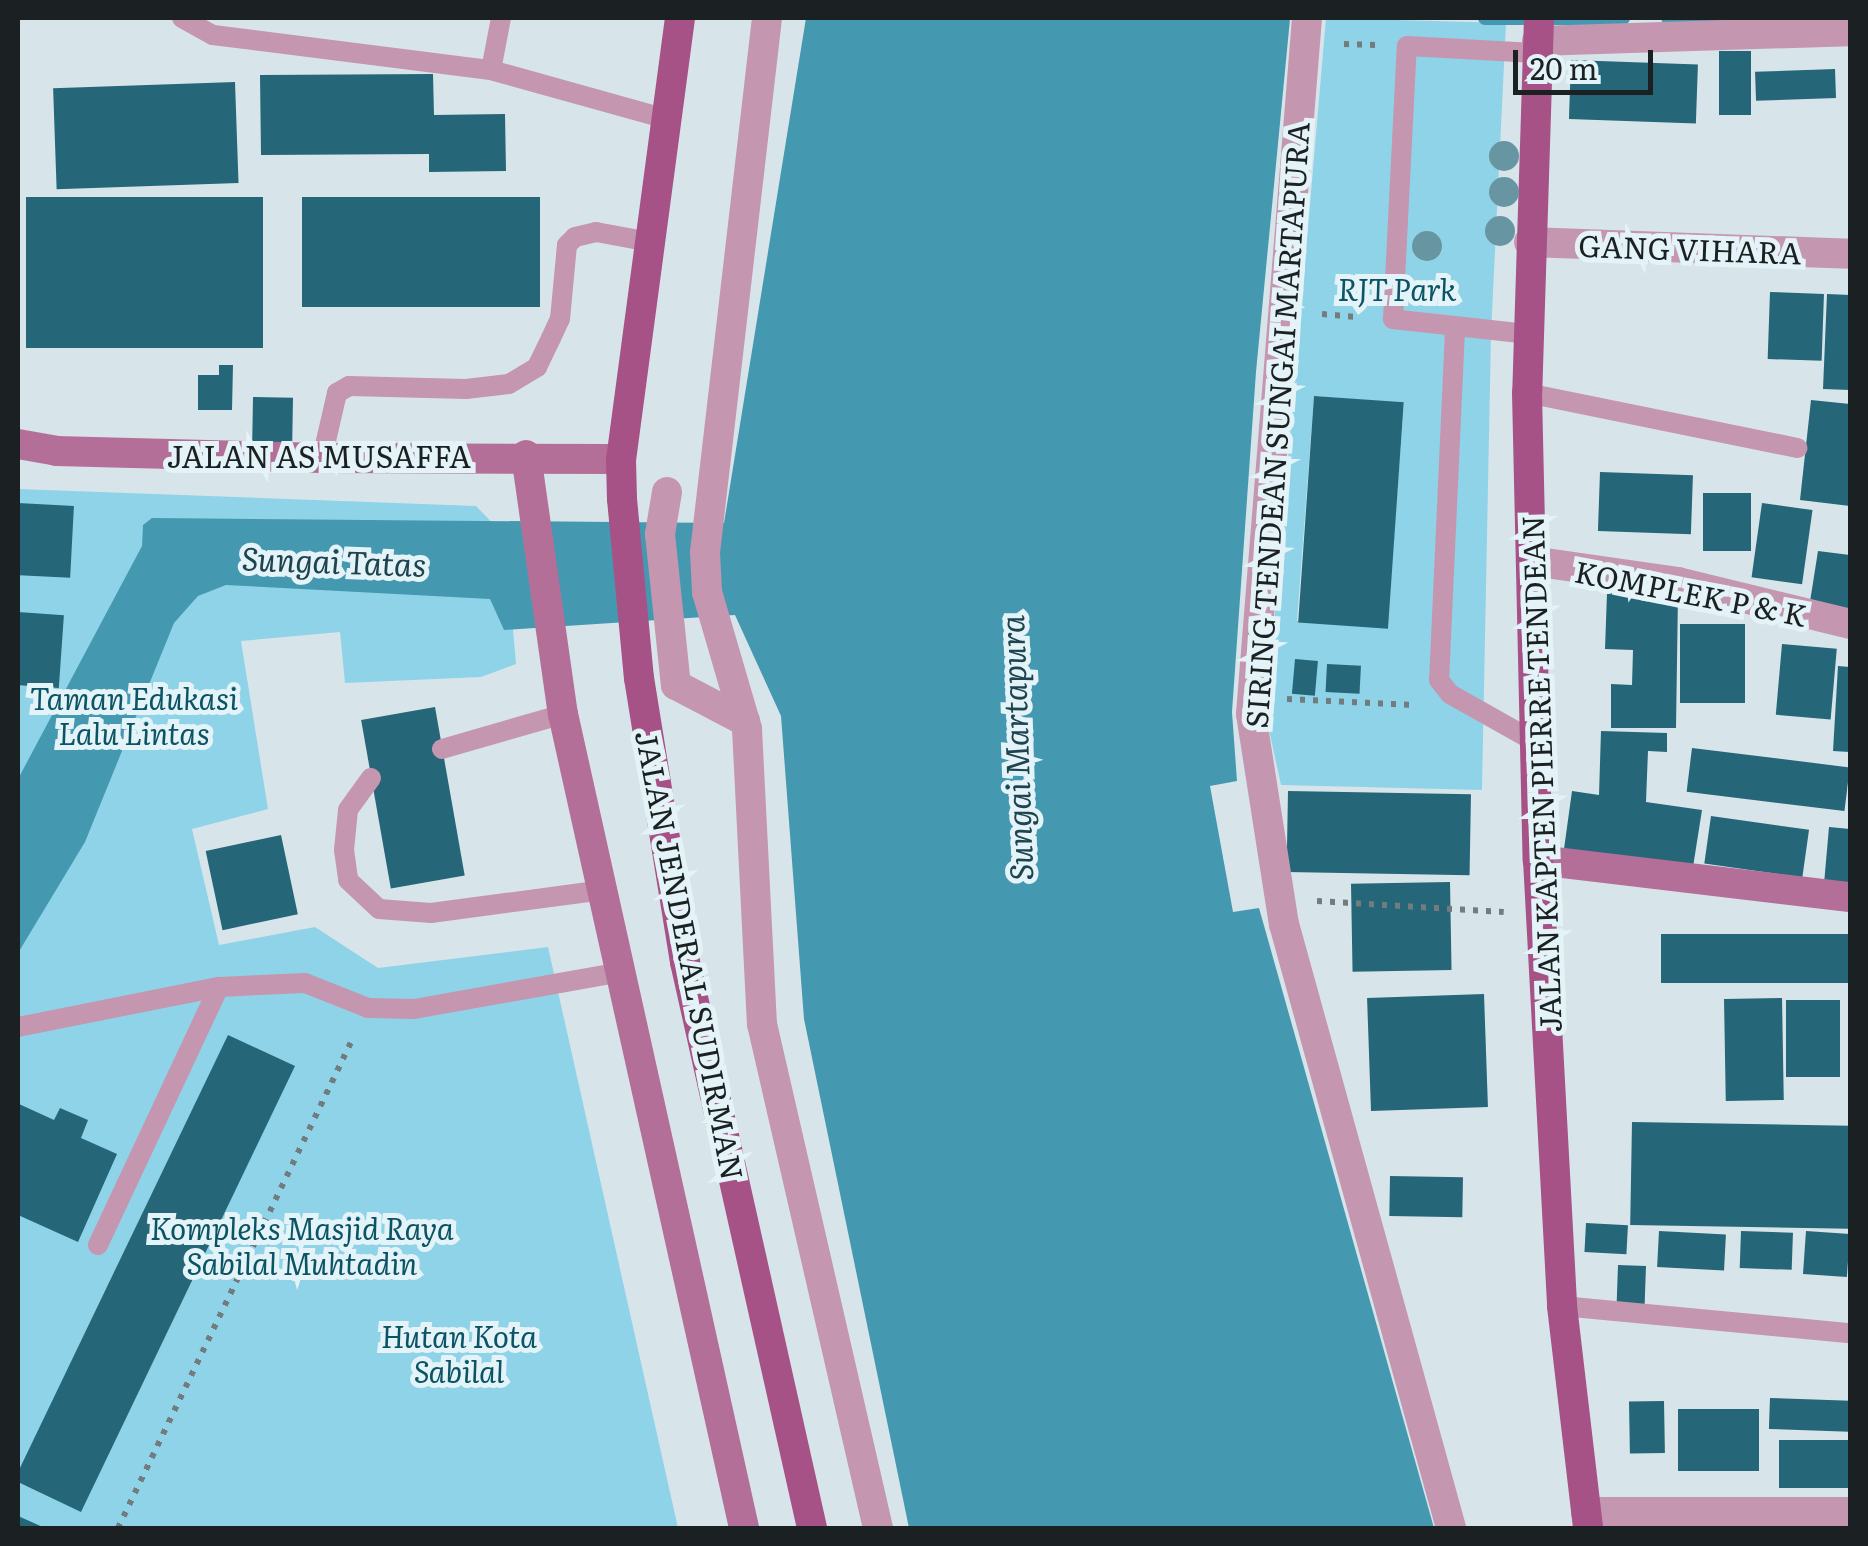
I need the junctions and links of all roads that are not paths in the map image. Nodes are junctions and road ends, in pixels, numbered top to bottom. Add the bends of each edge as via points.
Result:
1 (182, 18) edge
2 (501, 18) edge
3 (680, 18) edge
4 (767, 18) edge
5 (1306, 30) edge
6 (1850, 31) edge
7 (1538, 36) edge
8 (491, 70) junction
9 (666, 119) junction
10 (650, 242) junction
11 (1529, 242) junction
12 (1850, 254) edge
13 (1455, 330) junction
14 (1528, 334) junction
15 (1527, 392) junction
16 (18, 444) edge
17 (1796, 448) dead end
18 (526, 455) junction
19 (322, 458) junction
20 (622, 459) junction
21 (667, 492) dead end
22 (1532, 562) junction
23 (1850, 624) edge
24 (563, 714) junction
25 (745, 721) junction
26 (1538, 742) junction
27 (442, 749) dead end
28 (371, 778) dead end
29 (1538, 860) junction
30 (603, 890) junction
31 (1850, 897) edge
32 (622, 972) junction
33 (219, 986) junction
34 (18, 1027) edge
35 (98, 1245) dead end
36 (1562, 1306) junction
37 (1850, 1334) edge
38 (1850, 1512) edge
39 (1587, 1520) edge
40 (744, 1528) edge
41 (812, 1528) edge
42 (878, 1528) edge
43 (1451, 1528) edge

1 - 8 lane via 213,35
2 - 8 lane
3 - 9 main road, JALAN JENDERAL SUDIRMAN
4 - 25 street via 707,592 712,627 728,654
5 - 43 street, SIRING TENDEAN SUNGAI MARTAPURA via 1251,714 1278,886
6 - 7 street
7 - 11 main road, JALAN KAPTEN PIERRE TENDEAN
7 - 13 lane via 1408,46 1394,319
8 - 9 lane
9 - 10 main road, JALAN JENDERAL SUDIRMAN
10 - 19 lane via 596,232 575,237 567,246 556,329 537,367 508,384 466,390 349,386 336,393
10 - 20 main road, JALAN JENDERAL SUDIRMAN
11 - 12 street, GANG VIHARA
11 - 14 main road, JALAN KAPTEN PIERRE TENDEAN
13 - 14 lane
13 - 26 lane via 1439,680
14 - 15 main road, JALAN KAPTEN PIERRE TENDEAN
15 - 17 lane
15 - 22 main road, JALAN KAPTEN PIERRE TENDEAN
16 - 19 main road, JALAN AS MUSAFFA via 56,451
18 - 19 main road, JALAN AS MUSAFFA
18 - 20 main road, JALAN AS MUSAFFA
18 - 24 main road
20 - 41 main road, JALAN JENDERAL SUDIRMAN via 636,646 685,962
21 - 25 street via 660,534 676,685
22 - 23 street, KOMPLEK P & K via 1678,582
22 - 26 main road, JALAN KAPTEN PIERRE TENDEAN
24 - 27 lane
24 - 30 main road
25 - 42 street via 762,1024
26 - 29 main road, JALAN KAPTEN PIERRE TENDEAN
28 - 30 lane via 348,810 344,850 348,880 379,909 431,913
29 - 31 main road
29 - 36 main road, JALAN KAPTEN PIERRE TENDEAN
30 - 32 main road
32 - 33 lane via 414,1009 368,1008 306,984
32 - 40 main road
33 - 34 lane
33 - 35 lane
36 - 37 lane
36 - 39 main road, JALAN KAPTEN PIERRE TENDEAN
38 - 39 street

